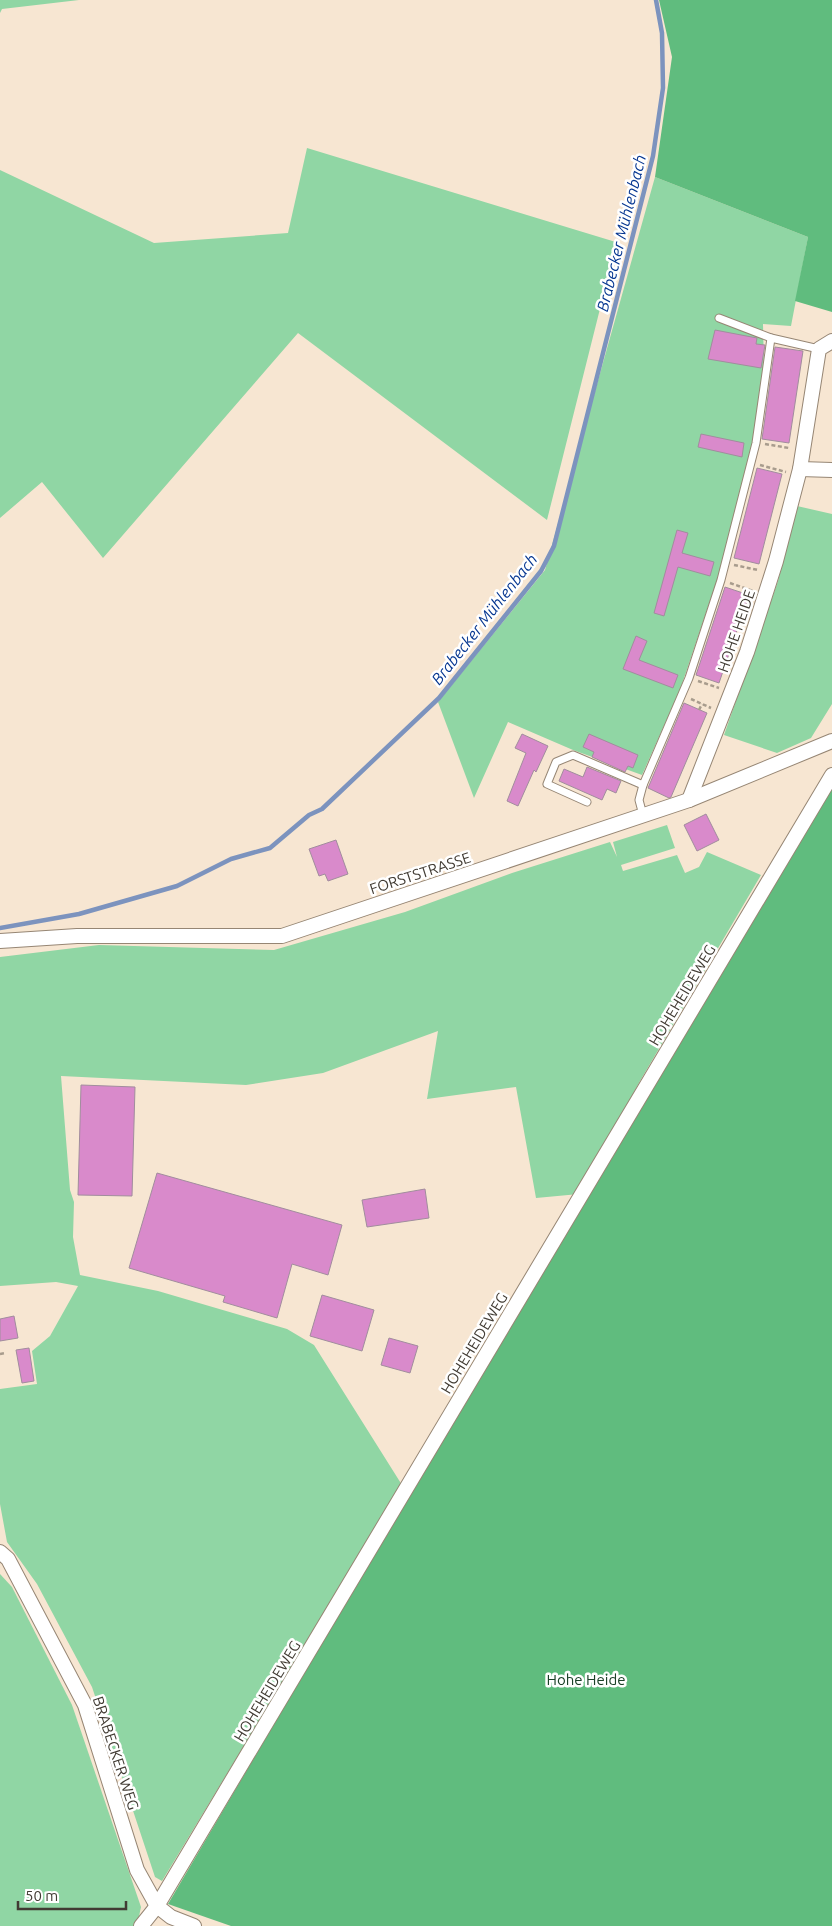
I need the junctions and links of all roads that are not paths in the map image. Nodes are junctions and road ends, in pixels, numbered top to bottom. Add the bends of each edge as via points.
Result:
1 (720, 318) dead end
2 (771, 338) junction
3 (832, 341) edge
4 (819, 349) junction
5 (832, 470) edge
6 (799, 472) junction
7 (832, 741) edge
8 (832, 775) edge
9 (643, 785) junction
10 (689, 800) junction
11 (587, 802) dead end
12 (643, 815) junction
13 (0, 941) edge
14 (0, 1552) edge
15 (157, 1906) junction
16 (142, 1926) edge
17 (194, 1926) edge

1 - 2 lane
2 - 4 lane
2 - 9 lane via 756,443 726,563 690,678
3 - 4 street
4 - 6 street, HOHE HEIDE
5 - 6 street
6 - 10 street, HOHE HEIDE via 748,652
7 - 10 street, FORSTSTRASSE
8 - 15 street, HOHEHEIDEWEG
9 - 11 lane via 574,755 556,762 547,784
9 - 12 lane via 639,800
10 - 12 street, FORSTSTRASSE
12 - 13 street, FORSTSTRASSE via 282,936 77,936
14 - 15 street, BRABECKER WEG via 8,1559 85,1704 137,1870
15 - 16 street, HOHEHEIDEWEG
15 - 17 street, BRABECKER WEG

